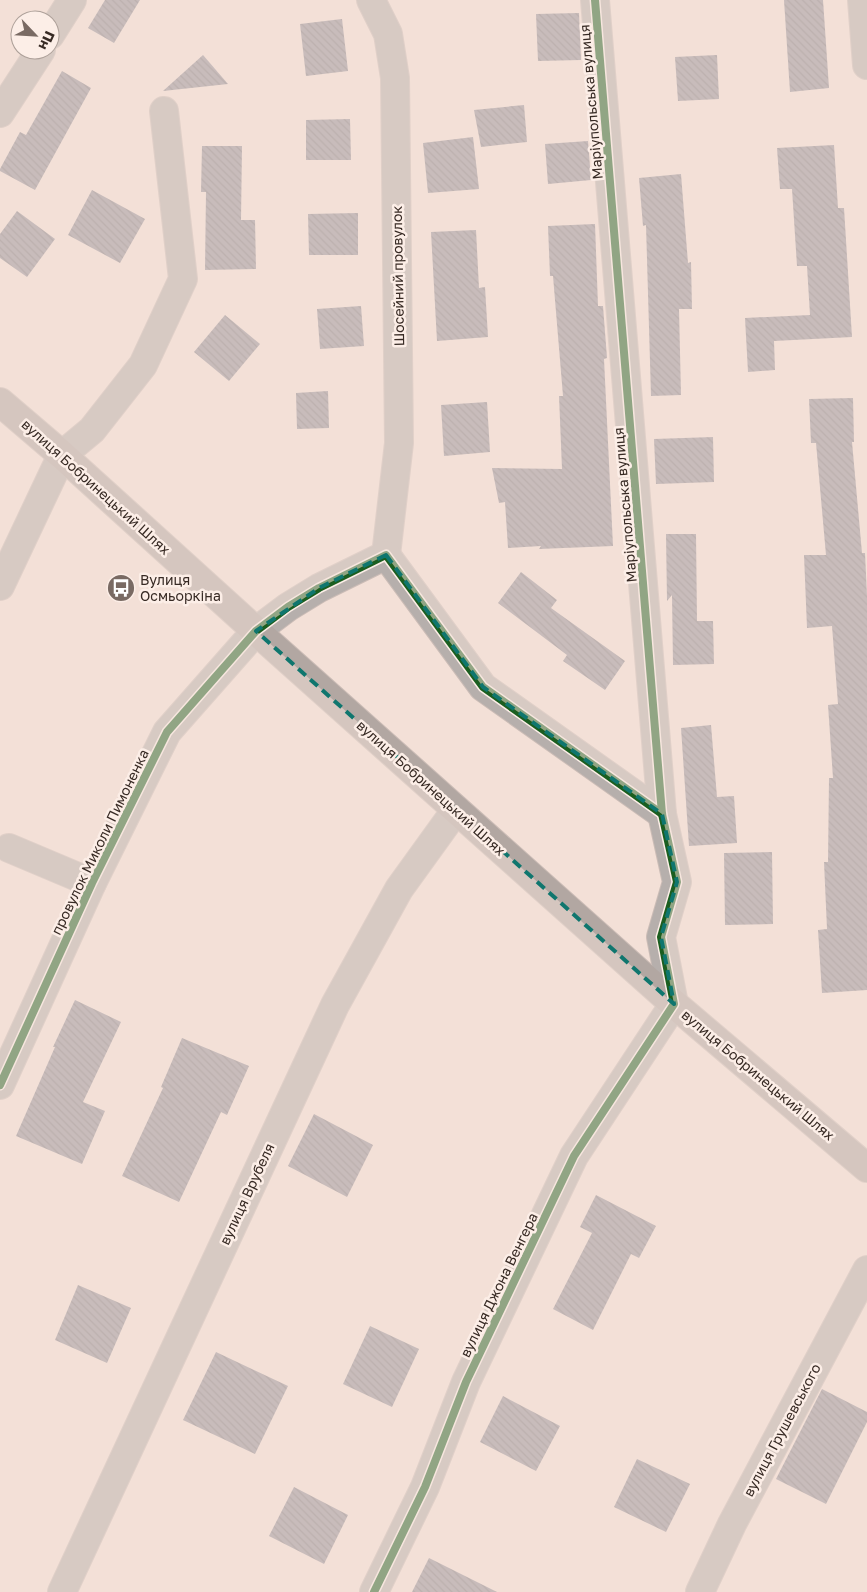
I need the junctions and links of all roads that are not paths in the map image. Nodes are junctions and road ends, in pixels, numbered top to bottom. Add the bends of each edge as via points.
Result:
1 (72, 0) edge
2 (371, 0) edge
3 (594, 0) edge
4 (862, 0) edge
5 (60, 19) edge
6 (34, 60) edge
7 (867, 65) edge
8 (164, 111) dead end
9 (0, 113) edge
10 (0, 402) edge
11 (62, 455) junction
12 (386, 555) junction
13 (0, 586) edge
14 (256, 631) junction
15 (456, 810) junction
16 (662, 814) junction
17 (9, 848) dead end
18 (92, 883) junction
19 (674, 1004) junction
20 (0, 1085) edge
21 (867, 1168) edge
22 (867, 1270) edge
23 (62, 1592) edge
24 (374, 1592) edge
25 (700, 1592) edge

1 - 5 street
2 - 12 street, Шосейний провулок via 388,34 395,78 399,443
3 - 16 street, Маріупольська вулиця
4 - 7 street
6 - 9 street
8 - 11 street via 183,278 143,365 92,430
10 - 11 main road, вулиця Бобринецький Шлях
11 - 13 street
11 - 14 main road, вулиця Бобринецький Шлях
12 - 14 street, провулок Миколи Пимоненка via 319,588
12 - 16 street via 483,687
14 - 15 main road, вулиця Бобринецький Шлях
14 - 18 street, провулок Миколи Пимоненка via 167,732
15 - 19 main road, вулиця Бобринецький Шлях
15 - 23 street, вулиця Врубеля via 399,889 335,1005
16 - 19 street, Маріупольська вулиця via 678,882 660,937
17 - 18 street
18 - 20 street, провулок Миколи Пимоненка
19 - 21 main road, вулиця Бобринецький Шлях
19 - 24 street, вулиця Джона Венгера via 574,1156 466,1382 425,1487
22 - 25 street, вулиця Грушевського via 732,1524

